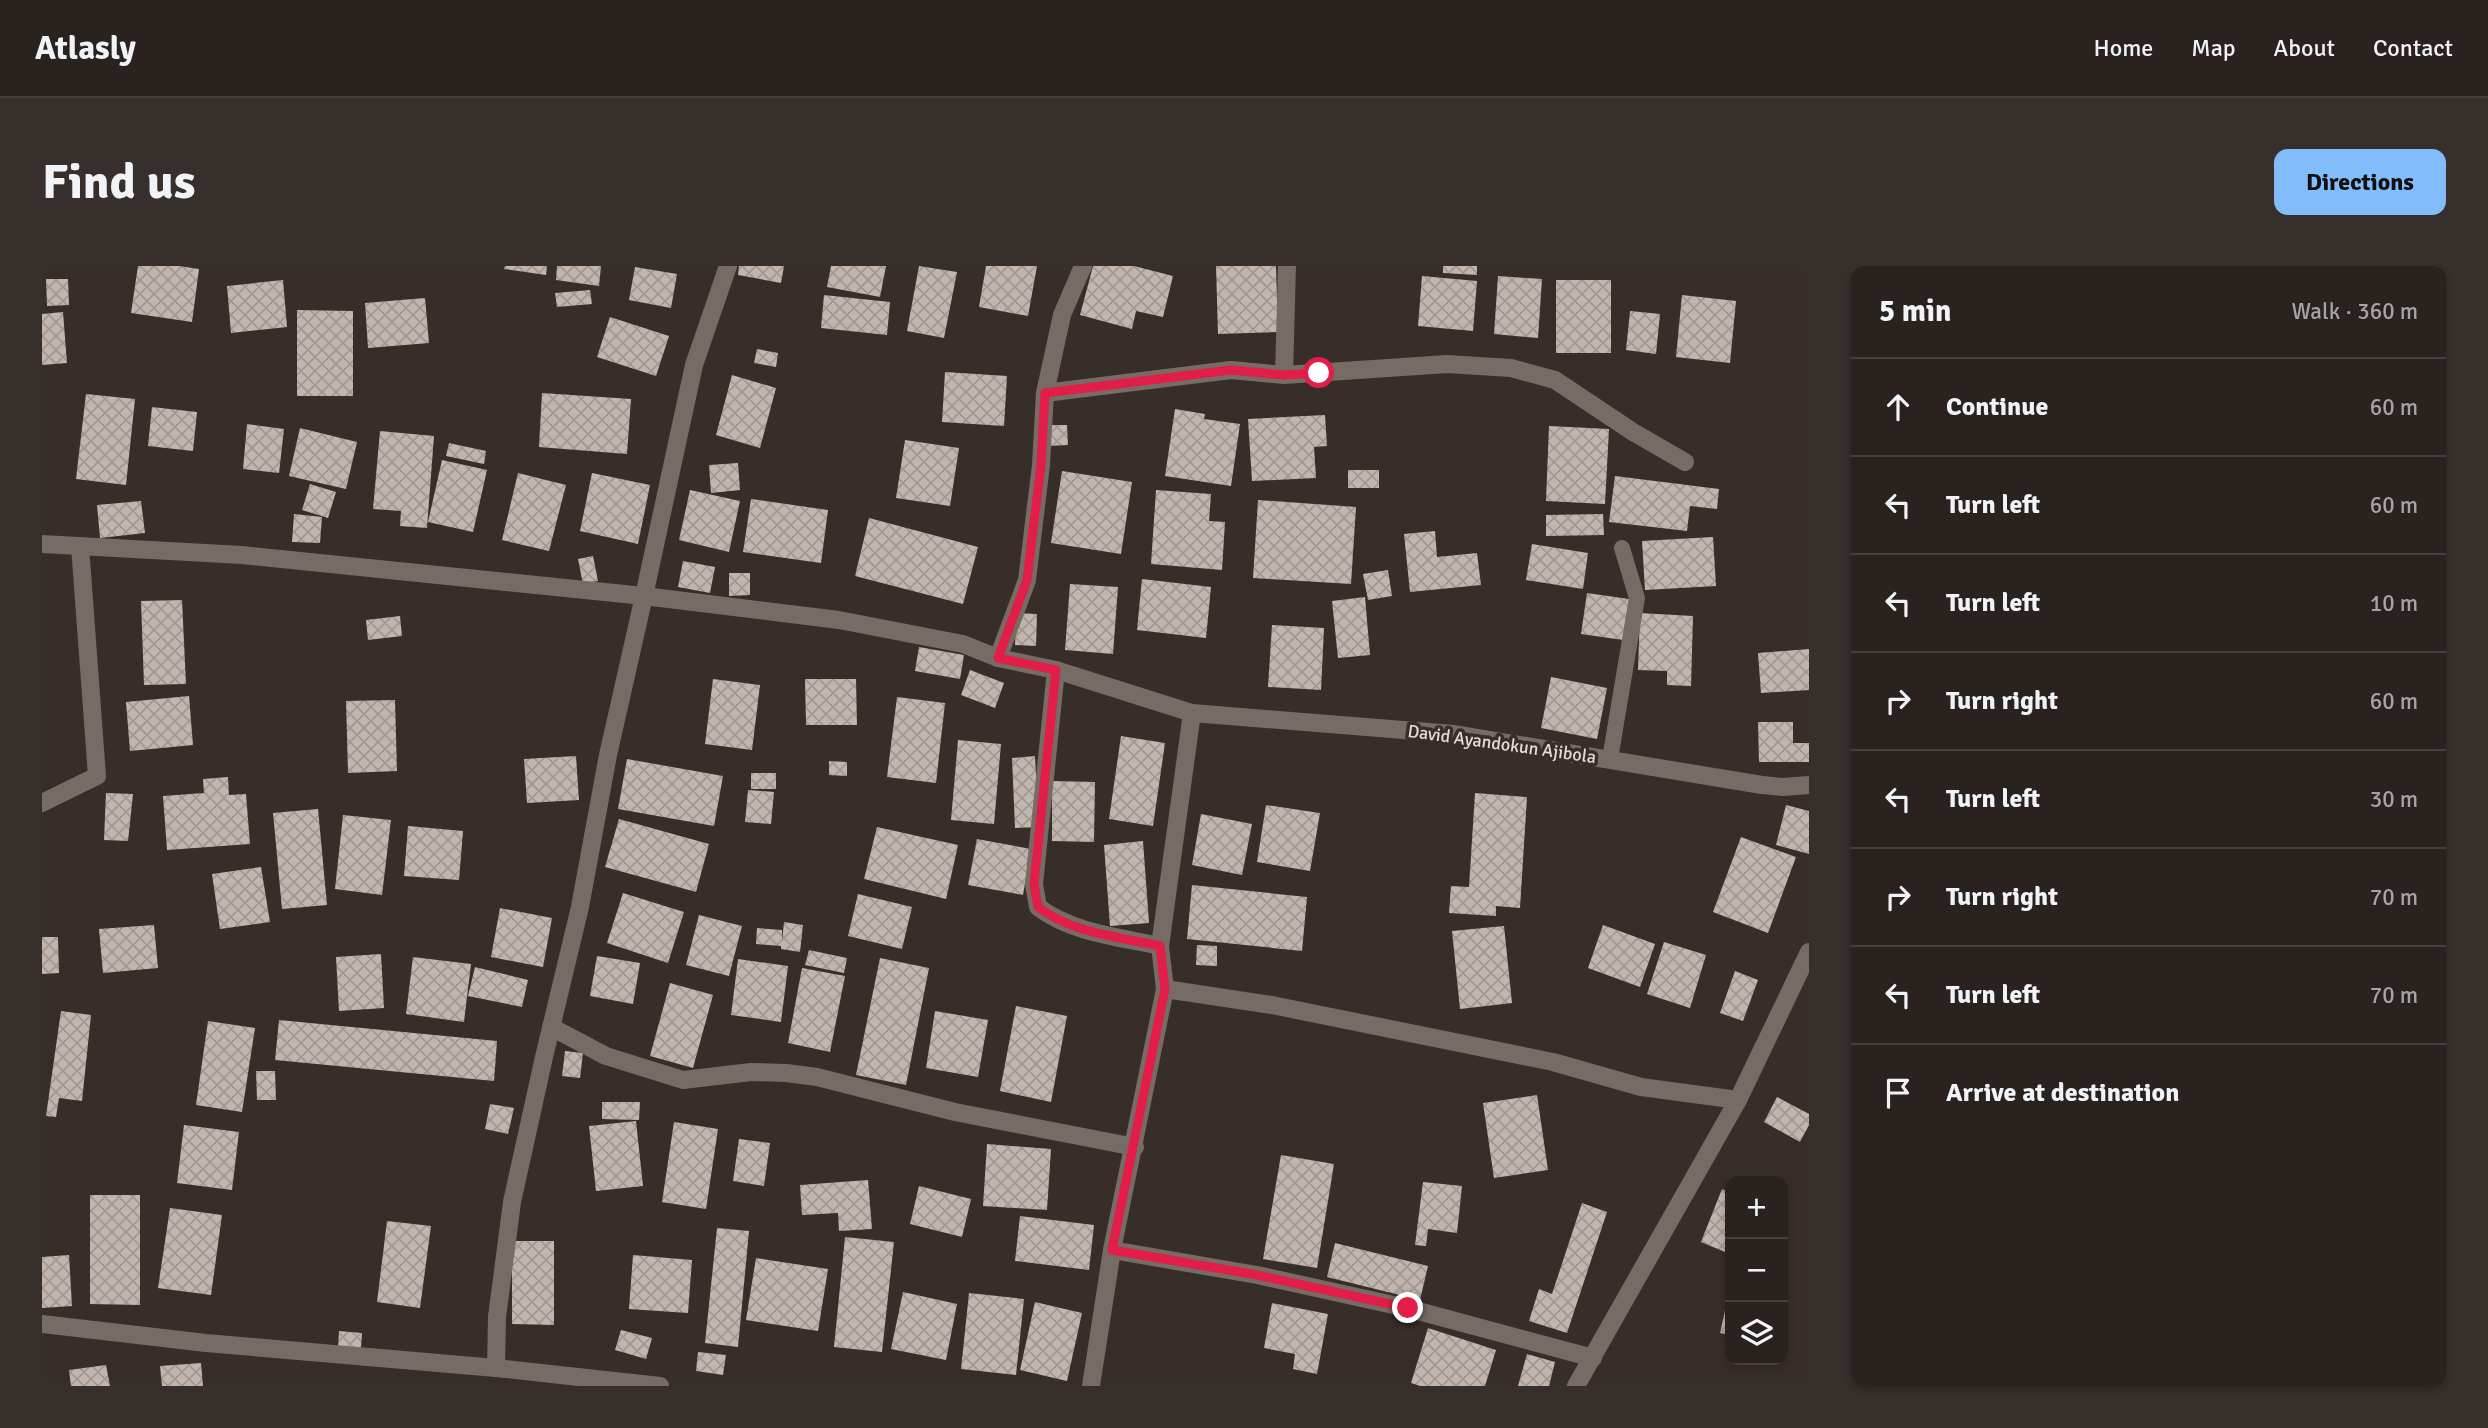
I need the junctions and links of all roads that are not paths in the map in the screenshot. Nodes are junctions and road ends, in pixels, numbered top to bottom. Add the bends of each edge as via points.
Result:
1 (728, 266) edge
2 (1083, 266) edge
3 (1287, 266) edge
4 (1284, 375) junction
5 (1045, 393) junction
6 (1685, 462) dead end
7 (42, 544) edge
8 (80, 546) junction
9 (1622, 548) dead end
10 (644, 596) junction
11 (998, 658) junction
12 (1056, 670) junction
13 (1192, 713) junction
14 (1610, 759) junction
15 (1809, 785) edge
16 (42, 803) edge
17 (1160, 946) junction
18 (1809, 953) edge
19 (1165, 989) junction
20 (551, 1027) junction
21 (1738, 1100) junction
22 (1135, 1147) junction
23 (1112, 1250) junction
24 (42, 1324) edge
25 (1593, 1358) junction
26 (496, 1368) junction
27 (660, 1386) edge
28 (1091, 1386) edge
29 (1577, 1386) edge

1 - 10 street via 694,365
2 - 5 street via 1062,315
3 - 4 street
4 - 5 street via 1231,370
4 - 6 street via 1447,364 1511,368 1555,380
5 - 11 street via 1027,580
7 - 8 street, David Ayandokun Ajibola
8 - 10 street, David Ayandokun Ajibola via 242,555
8 - 16 street via 97,776
9 - 14 lane via 1637,598
10 - 11 street, David Ayandokun Ajibola via 839,620 963,644
10 - 20 street
11 - 12 street, David Ayandokun Ajibola
12 - 13 street, David Ayandokun Ajibola
12 - 17 street via 1034,884 1038,907 1068,925
13 - 14 street, David Ayandokun Ajibola via 1453,734
13 - 17 street
14 - 15 street, David Ayandokun Ajibola via 1762,785
17 - 19 street
18 - 21 street
19 - 21 street via 1272,1005 1553,1062 1642,1087
19 - 22 street
20 - 22 street via 606,1056 683,1080 751,1072 807,1076 955,1112
20 - 26 street via 512,1202 497,1317
21 - 25 street
22 - 23 street
23 - 25 street via 1408,1308
23 - 28 street
24 - 26 street
25 - 29 street
26 - 27 street

